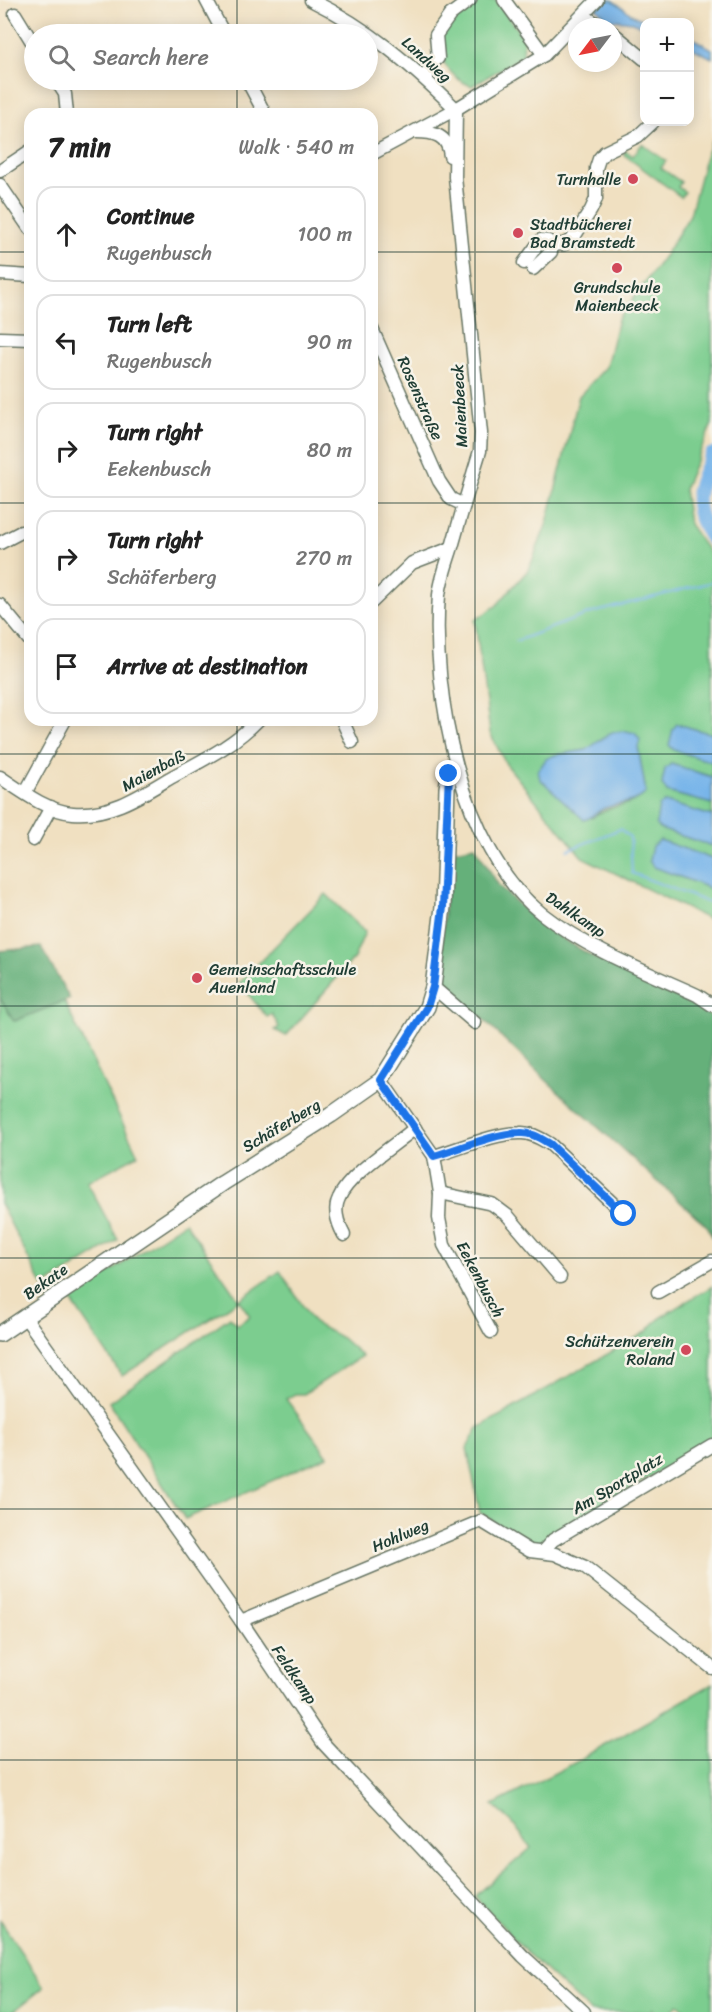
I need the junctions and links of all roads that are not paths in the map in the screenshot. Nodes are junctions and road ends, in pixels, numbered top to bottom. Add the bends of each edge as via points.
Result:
1 (206, 0) edge
2 (312, 0) edge
3 (470, 0) edge
4 (504, 0) edge
5 (591, 7) edge
6 (15, 14) dead end
7 (219, 24) edge
8 (357, 24) edge
9 (24, 29) edge
10 (378, 40) edge
11 (622, 40) edge
12 (640, 54) edge
13 (544, 55) junction
14 (427, 78) junction
15 (62, 90) edge
16 (253, 90) edge
17 (66, 108) edge
18 (262, 108) edge
19 (456, 109) junction
20 (649, 126) edge
21 (412, 132) junction
22 (378, 151) edge
23 (24, 155) edge
24 (0, 171) edge
25 (455, 177) junction
26 (0, 185) edge
27 (24, 220) edge
28 (528, 266) dead end
29 (0, 274) edge
30 (24, 276) edge
31 (0, 338) edge
32 (24, 339) edge
33 (378, 343) edge
34 (464, 505) junction
35 (24, 532) edge
36 (0, 543) edge
37 (452, 548) junction
38 (422, 558) junction
39 (444, 575) junction
40 (378, 596) edge
41 (0, 605) edge
42 (24, 633) edge
43 (61, 726) edge
44 (250, 726) edge
45 (345, 726) edge
46 (352, 742) dead end
47 (456, 767) junction
48 (0, 777) edge
49 (25, 793) junction
50 (51, 807) junction
51 (33, 840) dead end
52 (433, 987) junction
53 (712, 1005) edge
54 (475, 1023) dead end
55 (381, 1080) junction
56 (415, 1128) junction
57 (434, 1156) junction
58 (440, 1193) junction
59 (624, 1214) dead end
60 (344, 1235) dead end
61 (110, 1258) joint
62 (712, 1261) edge
63 (561, 1277) dead end
64 (658, 1292) dead end
65 (25, 1317) junction
66 (491, 1332) dead end
67 (0, 1334) edge
68 (712, 1446) edge
69 (542, 1552) junction
70 (241, 1621) junction
71 (712, 1668) edge
72 (584, 2012) edge

1 - 7 street
2 - 8 street, Landweg
3 - 14 street via 450,15 436,35 438,58 430,65
4 - 13 street
5 - 13 street
6 - 9 street
10 - 14 street, Landweg
11 - 12 street
13 - 19 street
14 - 19 street, Landweg
15 - 17 street
16 - 18 street
19 - 21 street
19 - 25 street, Maienbeeck
20 - 28 street via 598,159 597,196 572,240 552,245 544,240 537,242
21 - 22 street
21 - 25 street via 440,135 447,142
23 - 24 street
25 - 34 street, Maienbeeck via 481,433 480,451
26 - 27 street
29 - 30 street
31 - 32 street
33 - 34 street, Rosenstraße via 439,481 451,500
34 - 37 street, Maienbeeck
35 - 36 street
37 - 38 street
37 - 39 street, Maienbeeck
38 - 39 street via 439,567
38 - 40 street
39 - 47 street, Maienbeeck via 439,594 439,654 448,743
41 - 42 street
43 - 49 street
44 - 50 street, Maienbaß via 212,756 121,806 93,813
45 - 46 street
47 - 52 main road, Schäferberg via 449,774 447,788 443,907
47 - 53 street, Dahlkamp via 504,875 540,912 597,949
48 - 49 street, Maienbaß
49 - 50 street, Maienbaß
50 - 51 street
52 - 54 street
52 - 55 main road, Schäferberg via 427,1007
55 - 56 street, Eekenbusch
55 - 61 main road, Schäferberg
56 - 57 street, Eekenbusch
56 - 60 street via 350,1183 338,1199 336,1212
57 - 58 street, Eekenbusch
57 - 59 street via 521,1132 550,1144
58 - 63 street via 492,1204 508,1216
58 - 66 street, Eekenbusch via 444,1245
61 - 65 main road, Bekate
62 - 64 street
65 - 67 main road, Bekate
65 - 70 street, Feldkamp
68 - 69 street, Am Sportplatz via 553,1540
69 - 70 street, Hohlweg via 530,1551 481,1521
69 - 71 street, Hohlweg via 570,1560 597,1576
70 - 72 street, Feldkamp via 323,1743 507,1939

